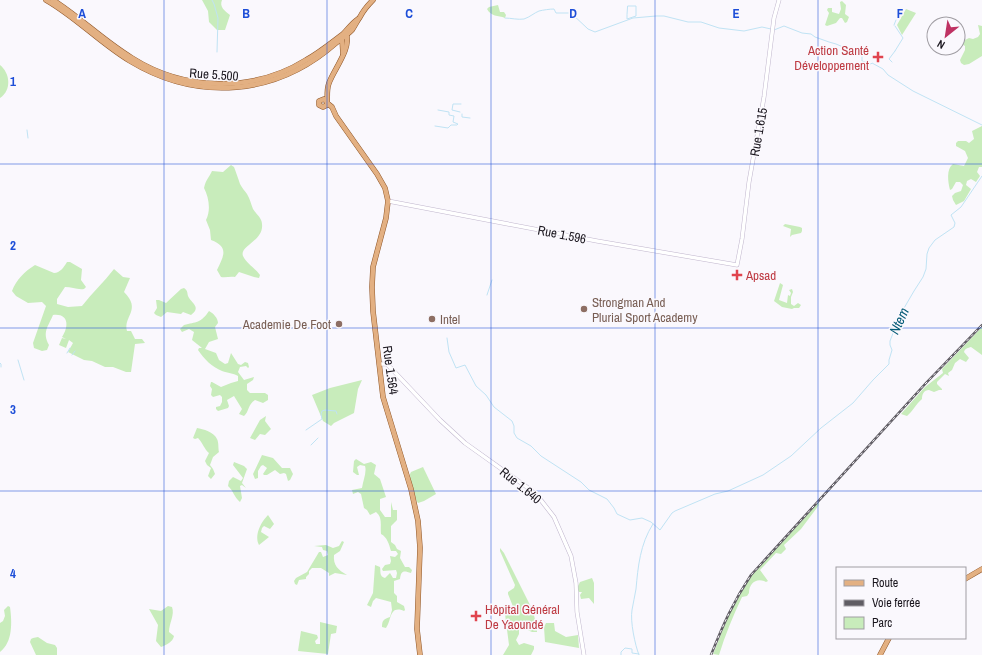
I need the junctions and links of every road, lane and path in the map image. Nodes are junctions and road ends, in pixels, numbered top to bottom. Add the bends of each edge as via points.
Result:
1 (46, 0) edge
2 (54, 0) edge
3 (373, 0) edge
4 (779, 0) edge
5 (359, 18) junction
6 (352, 29) junction
7 (343, 35) junction
8 (347, 42) junction
9 (332, 47) junction
10 (342, 48) junction
11 (343, 54) junction
12 (313, 58) junction
13 (328, 84) junction
14 (321, 99) junction
15 (326, 104) junction
16 (388, 201) junction
17 (737, 265) joint
18 (379, 364) junction
19 (982, 569) edge
20 (966, 578) edge
21 (888, 639) edge
22 (420, 655) edge
23 (584, 655) edge
24 (880, 655) edge

1 - 12 main road, Rue 5.500 via 130,61 156,75 183,83 214,88 246,87 280,78 301,68
2 - 12 main road, Rue 5.500 via 132,58 169,76 225,84 256,80
3 - 5 main road, Rue 5.500
4 - 17 street, Rue 1.615 via 774,18
5 - 6 main road, Rue 5.500
5 - 7 main road
6 - 7 main road, Rue 5.500
6 - 8 main road
7 - 8 main road
7 - 9 main road, Rue 5.500
7 - 10 main road
7 - 12 main road
8 - 11 main road
9 - 10 main road
9 - 12 main road, Rue 5.500
10 - 11 main road
11 - 13 main road
13 - 14 main road
13 - 15 main road
14 - 15 main road via 324,99
14 - 15 main road via 321,107
15 - 16 main road, Rue 1.564 via 377,174
16 - 17 street, Rue 1.596
16 - 18 main road, Rue 1.564 via 373,267 373,311
18 - 22 main road, Rue 1.564 via 383,397 418,521 420,548 417,629
18 - 23 street, Rue 1.640 via 387,364 465,443 531,490 551,512 571,556
19 - 20 main road
21 - 24 main road

